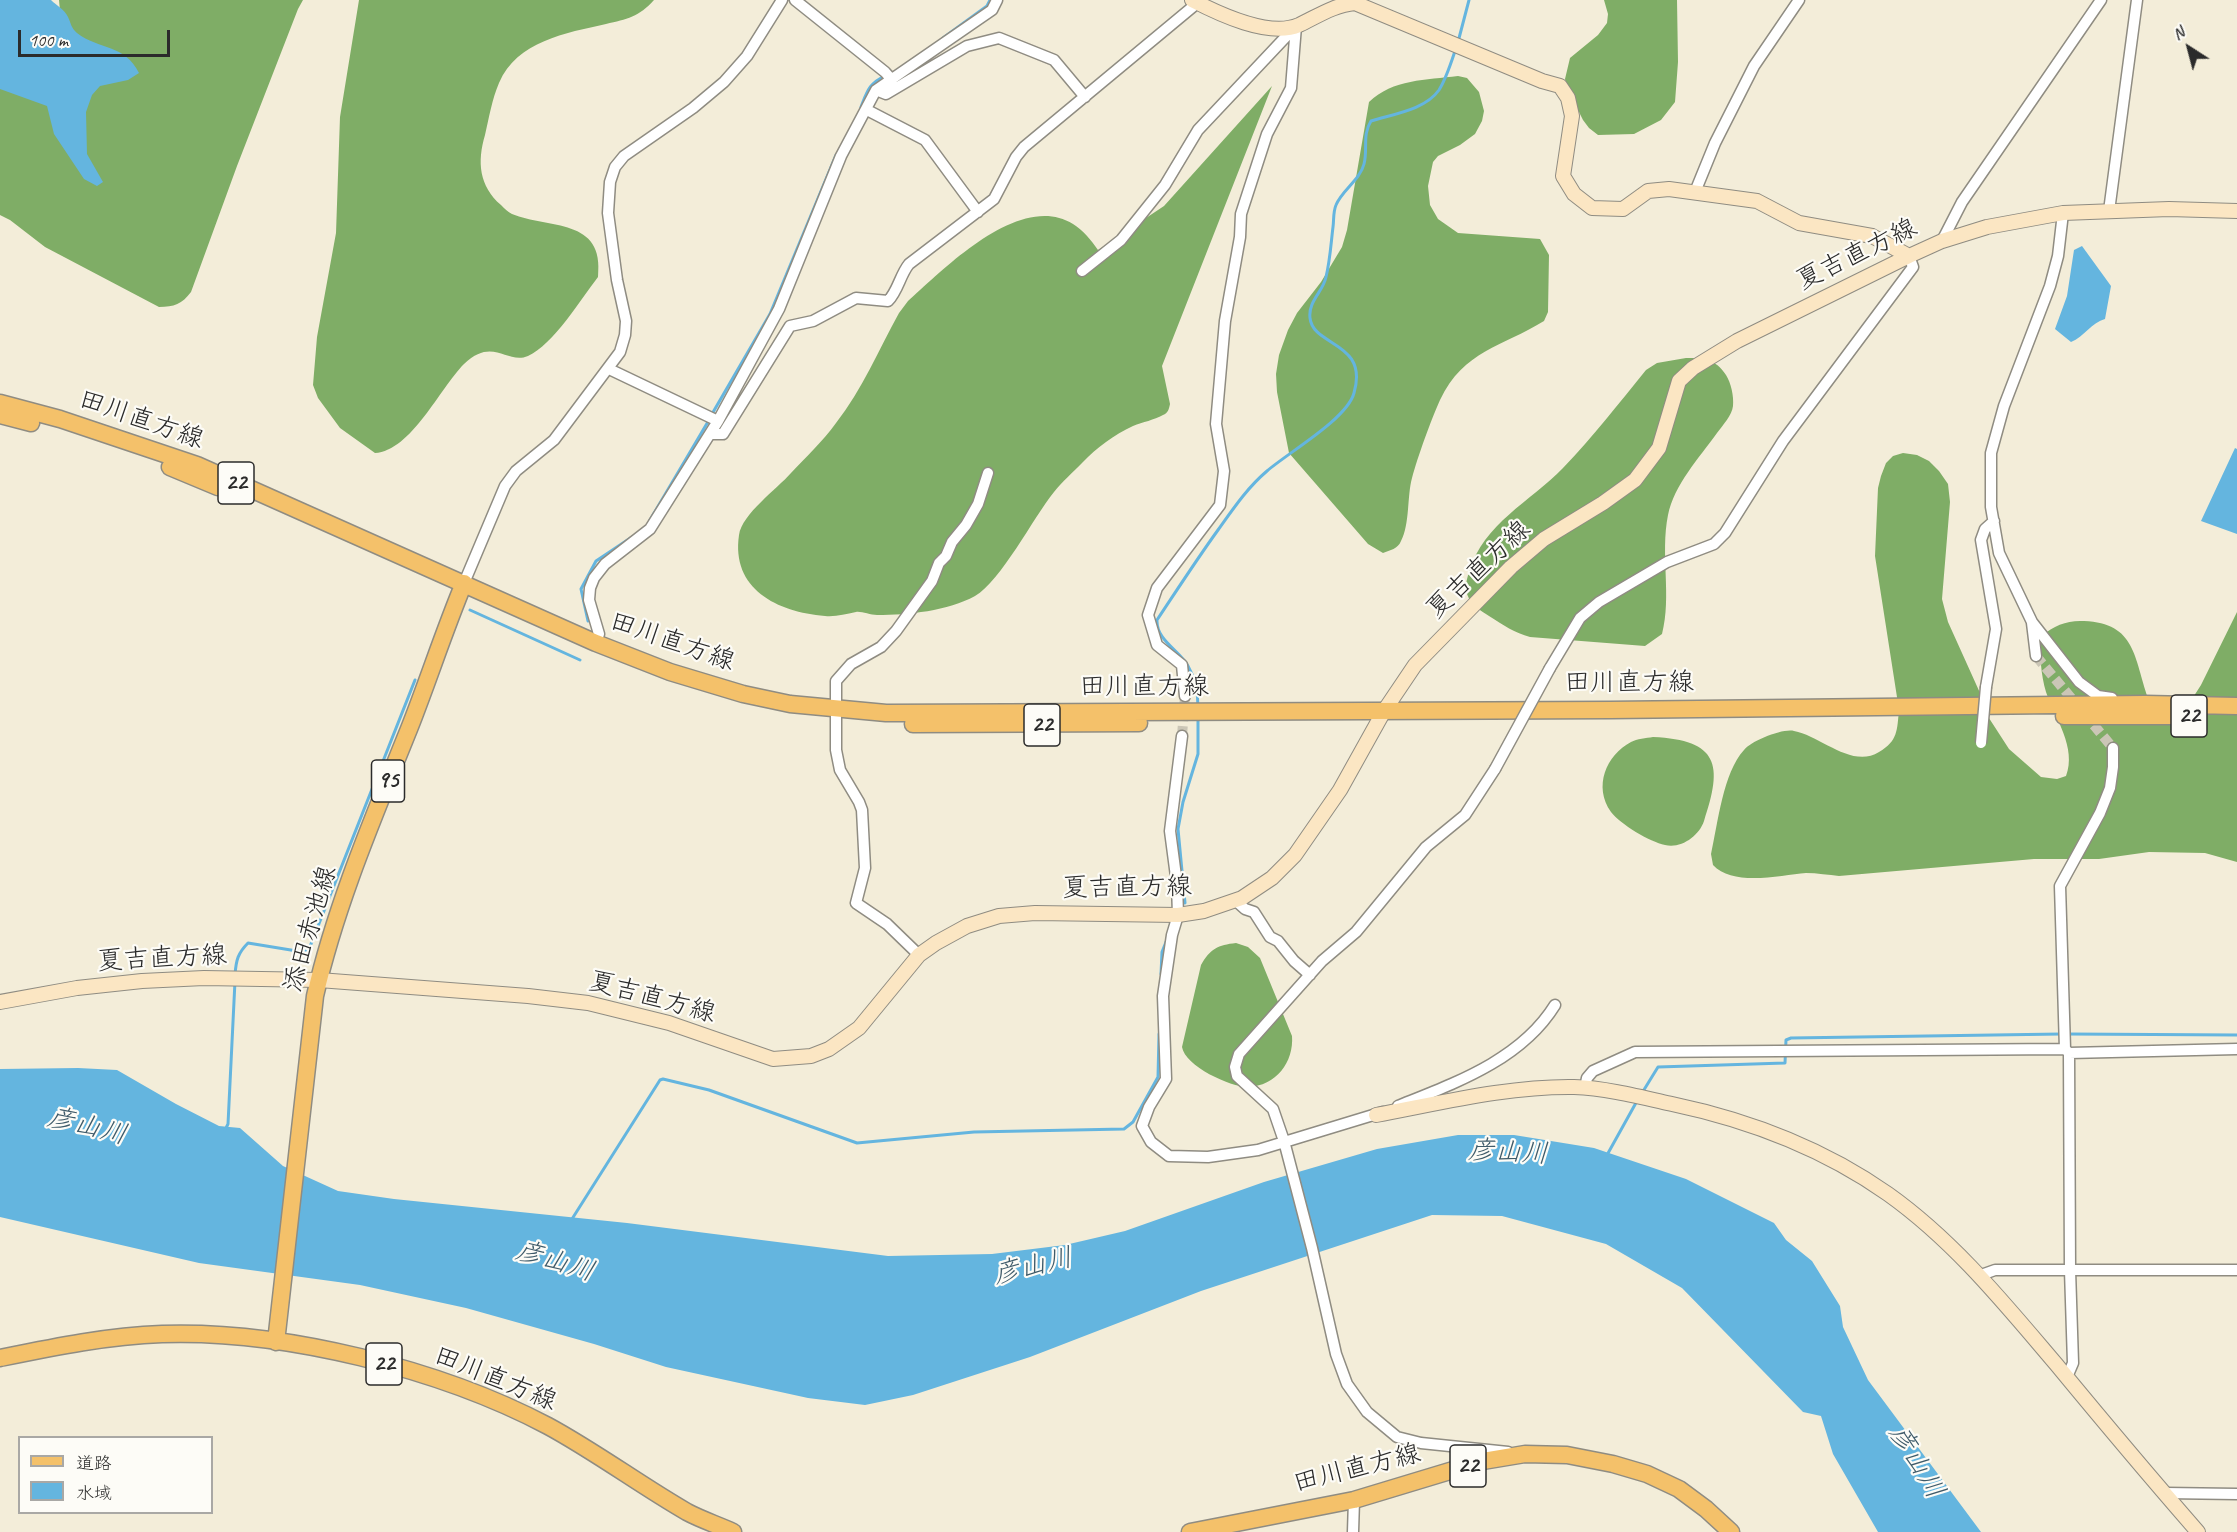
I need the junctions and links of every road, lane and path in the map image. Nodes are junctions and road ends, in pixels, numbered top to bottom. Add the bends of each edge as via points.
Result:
1 (782, 0) edge
2 (795, 0) edge
3 (997, 0) edge
4 (1799, 0) edge
5 (2101, 0) edge
6 (2137, 0) edge
7 (1197, 1) edge
8 (1355, 1) edge
9 (1296, 26) junction
10 (892, 80) junction
11 (876, 90) junction
12 (1085, 97) junction
13 (867, 110) junction
14 (1695, 192) junction
15 (2109, 211) junction
16 (2237, 211) edge
17 (978, 212) junction
18 (2063, 213) junction
19 (1942, 241) junction
20 (1909, 256) junction
21 (1082, 271) dead end
22 (609, 369) junction
23 (0, 403) edge
24 (0, 415) edge
25 (713, 418) junction
26 (710, 434) junction
27 (987, 474) dead end
28 (1994, 521) junction
29 (462, 589) junction
30 (2032, 622) junction
31 (596, 643) junction
32 (2036, 656) tunnel mouth
33 (1185, 696) tunnel mouth
34 (2145, 704) junction
35 (2237, 706) edge
36 (837, 715) junction
37 (1381, 716) junction
38 (2237, 717) edge
39 (1182, 736) tunnel mouth
40 (1981, 743) dead end
41 (2113, 748) tunnel mouth
42 (1235, 900) junction
43 (1178, 915) junction
44 (919, 955) junction
45 (1310, 975) junction
46 (317, 988) junction
47 (0, 1002) edge
48 (1555, 1005) dead end
49 (2237, 1049) edge
50 (2067, 1051) junction
51 (1585, 1088) junction
52 (1376, 1115) junction
53 (1284, 1141) junction
54 (2070, 1270) junction
55 (2237, 1270) edge
56 (1981, 1275) junction
57 (277, 1335) junction
58 (0, 1358) edge
59 (2067, 1377) junction
60 (1525, 1454) junction
61 (2164, 1493) junction
62 (2237, 1494) edge
63 (1354, 1500) junction
64 (733, 1532) edge
65 (1190, 1532) edge
66 (1353, 1532) edge
67 (1731, 1532) edge
68 (2198, 1532) edge

1 - 22 street via 747,56 724,82 624,156 615,167 608,213 626,321 620,352
2 - 10 street
3 - 10 street via 992,10
4 - 14 street via 1754,66 1714,143
5 - 19 street via 1962,202
6 - 15 street
7 - 9 main road via 1236,20 1268,28
7 - 12 street
8 - 9 main road via 1339,4
8 - 14 main road via 1560,86 1572,116 1563,176 1574,194 1592,208 1623,208 1648,191
9 - 21 street via 1198,130 1166,185 1121,240
9 - 33 street via 1291,88 1267,134 1241,214 1225,321 1216,424 1224,471 1220,506 1157,588 1148,615 1157,645 1182,665
10 - 11 street
11 - 12 street via 886,94 968,46 999,38 1054,60
11 - 13 street
12 - 17 street via 1024,147 994,199
13 - 17 street via 925,140
13 - 25 street via 841,156 779,309
14 - 20 main road via 1757,201 1799,223 1872,236
15 - 16 main road, 夏吉直方線
15 - 18 main road, 夏吉直方線
17 - 26 street via 909,264 888,301 856,298 813,321 790,326 723,434
18 - 19 main road, 夏吉直方線 via 1987,227
18 - 28 street via 2050,286 2004,406 1991,453
19 - 20 main road, 夏吉直方線
20 - 37 main road, 夏吉直方線 via 1737,341 1684,375 1659,448 1635,480 1544,539 1511,567 1415,665
20 - 45 street, bridge via 1913,267 1783,441 1725,533 1714,544 1667,562 1599,602 1580,618 1466,815 1426,847 1356,932
22 - 25 street
22 - 29 street via 554,440 516,471 505,486
23 - 29 main road, 田川直方線 / 22 via 197,465
24 - 29 main road, 田川直方線 / 22 via 84,438 189,475
25 - 26 street
26 - 31 street via 650,529 605,564 594,578 589,600 599,634
27 - 36 street via 978,504 902,623 881,647 851,664 836,681
28 - 30 street via 2000,553
28 - 40 street, bridge via 1981,540 1996,629
29 - 31 main road, 田川直方線 / 22
29 - 36 main road, 田川直方線 / 22 via 654,678 755,707
29 - 46 main road, 添田赤池線 / 95 via 370,826 326,949
30 - 32 street
30 - 34 street via 2079,682 2098,696
31 - 36 main road, 田川直方線 / 22 via 670,672 743,694
34 - 35 main road, 田川直方線 / 22
34 - 37 main road, 田川直方線 / 22
36 - 37 main road, 田川直方線 / 22 via 882,724 1013,725
36 - 44 street via 840,770 862,810 865,868 856,903 887,924
37 - 38 main road, 田川直方線 / 22
37 - 42 main road, 夏吉直方線 via 1340,790 1294,855 1272,878
39 - 43 street via 1170,831
41 - 50 street via 2110,788 2060,886
42 - 43 main road, 夏吉直方線
42 - 45 street via 1254,912 1270,937
43 - 44 main road, 夏吉直方線 via 999,916 967,926
43 - 53 street via 1163,996 1166,1079 1142,1126 1152,1142 1169,1156 1208,1157 1258,1150
44 - 46 main road, 夏吉直方線 via 859,1028 829,1049 799,1058 773,1059 669,1023 588,1003 528,996
45 - 53 street via 1239,1054 1235,1067 1237,1076 1273,1109
46 - 47 main road, 夏吉直方線 via 204,978 77,988
46 - 57 main road, 添田赤池線 / 95
48 - 52 street via 1534,1034 1497,1060
49 - 50 street
50 - 51 street via 1635,1052 1593,1071
50 - 54 street
51 - 52 main road via 1524,1088
51 - 56 main road via 1704,1111 1747,1123 1807,1148 1888,1194
52 - 53 street
53 - 60 street via 1335,1354 1347,1384 1368,1413 1397,1437
54 - 55 street
54 - 56 street via 1995,1270
54 - 59 street via 2073,1363
56 - 59 main road
57 - 58 main road, 田川直方線 / 22 via 129,1336
57 - 64 main road, 田川直方線 / 22 via 436,1380 499,1404 548,1426 689,1512
59 - 61 main road
60 - 63 main road, 田川直方線 / 22 via 1483,1461
60 - 67 main road, 田川直方線 / 22 via 1567,1455 1647,1474 1678,1489
61 - 62 street
61 - 68 main road
63 - 65 main road, 田川直方線 / 22
63 - 66 street

